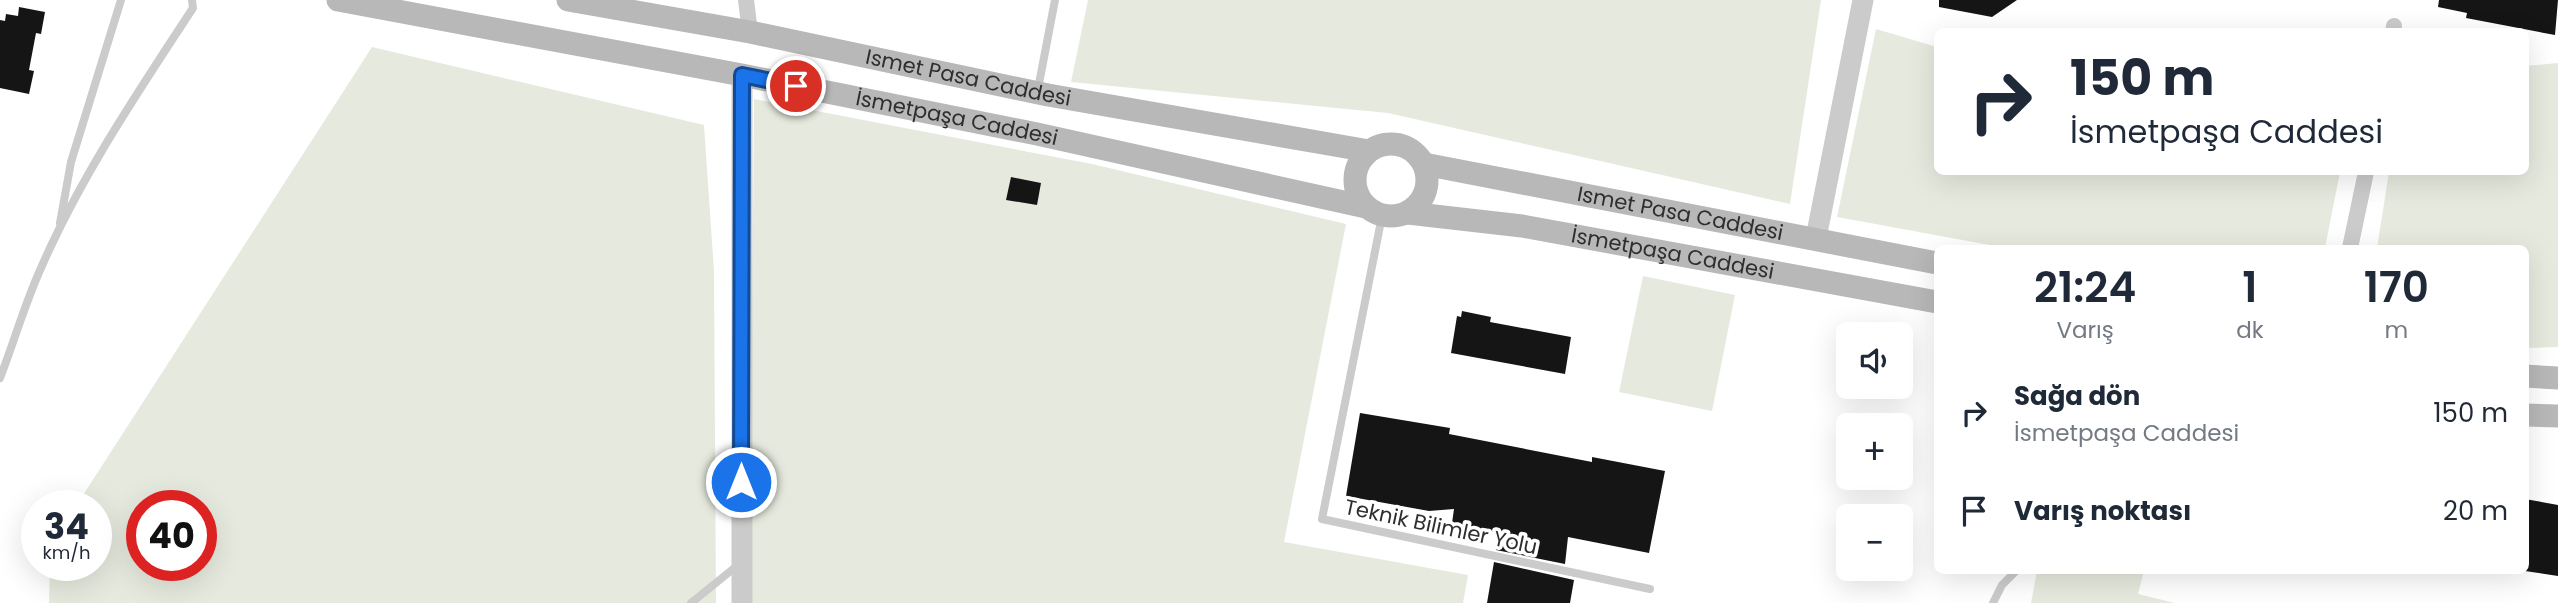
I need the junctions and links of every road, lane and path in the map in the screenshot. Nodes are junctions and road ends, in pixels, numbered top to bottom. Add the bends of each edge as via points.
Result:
1 (121, 0) edge
2 (192, 0) edge
3 (338, 0) edge
4 (568, 0) edge
5 (746, 0) edge
6 (1055, 0) edge
7 (1863, 0) edge
8 (750, 32) junction
9 (742, 75) junction
10 (1037, 92) junction
11 (1369, 151) junction
12 (1423, 164) junction
13 (2364, 175) edge
14 (1374, 211) junction
15 (1408, 213) junction
16 (58, 233) junction
17 (1816, 238) junction
18 (2351, 245) edge
19 (1934, 262) edge
20 (1934, 301) edge
21 (2529, 376) edge
22 (0, 378) edge
23 (2558, 378) edge
24 (2529, 415) edge
25 (2558, 416) edge
26 (740, 563) junction
27 (2013, 574) edge
28 (1650, 589) dead end
29 (691, 603) edge
30 (742, 603) edge
31 (1993, 603) edge

1 - 16 lane via 71,162
2 - 16 lane via 193,8 138,92
3 - 9 main road, İsmetpaşa Caddesi
4 - 8 main road, Ismet Pasa Caddesi
5 - 8 street
6 - 10 lane
7 - 17 street
8 - 10 main road, Ismet Pasa Caddesi
9 - 14 main road, İsmetpaşa Caddesi via 1037,134
9 - 26 street
10 - 11 main road, Ismet Pasa Caddesi
11 - 12 main road via 1393,144 1416,154
11 - 14 main road via 1361,160 1355,184 1359,197
12 - 15 main road via 1427,186
12 - 17 main road, Ismet Pasa Caddesi
13 - 18 street
14 - 15 main road via 1395,217
14 - 28 lane, Teknik Bilimler Yolu via 1322,519
15 - 20 main road, İsmetpaşa Caddesi via 1522,226
16 - 22 lane
17 - 19 main road, Ismet Pasa Caddesi
21 - 23 main road
24 - 25 main road
26 - 29 lane
26 - 30 street
27 - 31 lane

